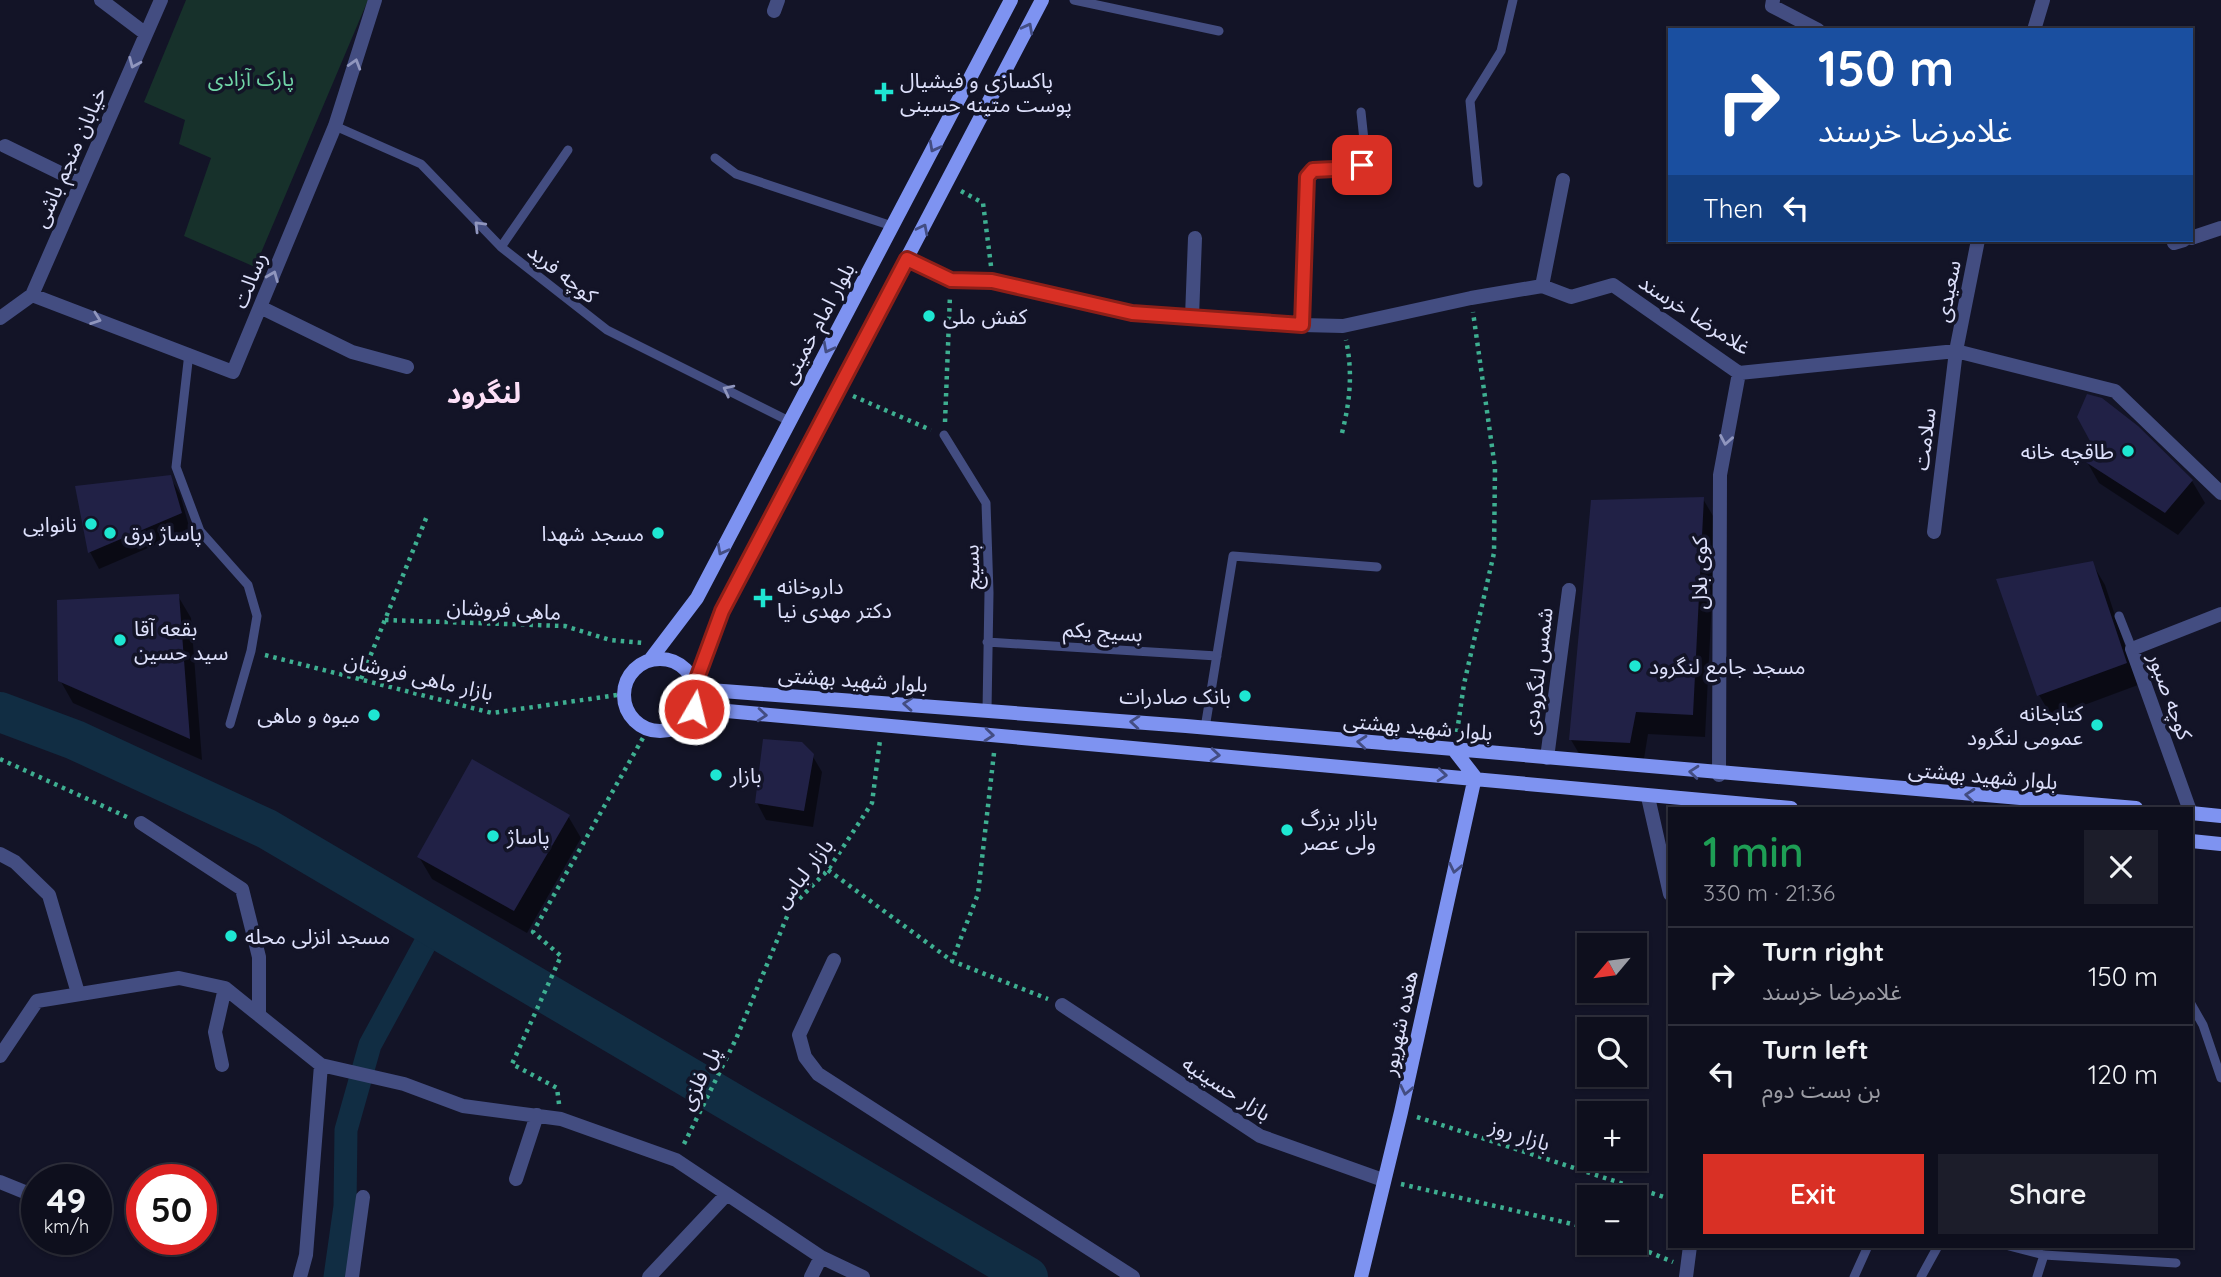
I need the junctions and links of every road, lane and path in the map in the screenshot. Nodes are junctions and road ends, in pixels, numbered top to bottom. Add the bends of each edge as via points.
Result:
1 (101, 0) edge
2 (161, 0) edge
3 (375, 0) edge
4 (1012, 0) edge
5 (1042, 0) edge
6 (1074, 0) edge
7 (1513, 0) edge
8 (1773, 0) edge
9 (2043, 0) edge
10 (1814, 28) edge
11 (2035, 28) edge
12 (1219, 31) dead end
13 (146, 34) junction
14 (1361, 112) dead end
15 (335, 126) junction
16 (5, 146) dead end
17 (568, 150) dead end
18 (715, 158) dead end
19 (1563, 180) dead end
20 (81, 183) junction
21 (947, 183) junction
22 (1478, 183) dead end
23 (892, 226) junction
24 (2221, 228) edge
25 (2193, 237) edge
26 (1195, 238) dead end
27 (1978, 242) edge
28 (501, 247) junction
29 (907, 259) junction
30 (951, 280) junction
31 (992, 281) junction
32 (1542, 286) junction
33 (32, 295) junction
34 (1471, 298) junction
35 (260, 307) junction
36 (1192, 317) junction
37 (0, 318) edge
38 (1302, 325) junction
39 (1343, 326) junction
40 (1956, 351) junction
41 (189, 354) junction
42 (407, 367) dead end
43 (1739, 373) junction
44 (839, 390) junction
45 (789, 421) junction
46 (1342, 433) dead end
47 (944, 435) junction
48 (2220, 490) edge
49 (427, 516) dead end
50 (1934, 532) dead end
51 (1377, 567) dead end
52 (1569, 590) dead end
53 (2221, 614) edge
54 (2119, 616) dead end
55 (385, 620) junction
56 (987, 642) junction
57 (662, 644) junction
58 (2132, 649) junction
59 (251, 651) junction
60 (1217, 656) junction
61 (650, 660) junction
62 (362, 679) junction
63 (696, 687) junction
64 (624, 694) junction
65 (694, 709) junction
66 (987, 710) junction
67 (230, 724) dead end
68 (882, 725) junction
69 (1205, 728) junction
70 (648, 729) junction
71 (996, 735) junction
72 (1454, 750) junction
73 (1547, 758) junction
74 (0, 759) edge
75 (1719, 775) junction
76 (1475, 777) junction
77 (1648, 797) junction
78 (1756, 807) edge
79 (2123, 807) edge
80 (2189, 807) edge
81 (2193, 811) edge
82 (2221, 816) edge
83 (141, 823) joint
84 (2193, 841) edge
85 (2221, 844) edge
86 (0, 854) edge
87 (828, 870) junction
88 (1668, 885) edge
89 (834, 960) dead end
90 (953, 961) junction
91 (225, 988) junction
92 (78, 993) junction
93 (1062, 1005) joint
94 (2193, 1008) edge
95 (260, 1014) junction
96 (736, 1039) joint
97 (0, 1056) edge
98 (222, 1065) dead end
99 (321, 1065) junction
100 (2221, 1078) edge
101 (1401, 1112) junction
102 (537, 1115) junction
103 (561, 1119) junction
104 (691, 1130) dead end
105 (516, 1179) dead end
106 (1383, 1180) junction
107 (0, 1182) edge
108 (21, 1191) edge
109 (727, 1194) junction
110 (363, 1197) dead end
111 (1668, 1198) edge
112 (1577, 1225) edge
113 (1690, 1248) edge
114 (1867, 1248) edge
115 (1937, 1248) edge
116 (2017, 1248) edge
117 (1647, 1254) edge
118 (2044, 1255) junction
119 (821, 1257) junction
120 (2176, 1263) dead end
121 (1683, 1274) edge
122 (300, 1277) edge
123 (352, 1277) edge
124 (649, 1277) edge
125 (811, 1277) edge
126 (863, 1277) edge
127 (1133, 1277) edge
128 (1361, 1277) edge
129 (1854, 1277) edge
130 (1921, 1277) edge
131 (2038, 1277) edge

1 - 13 street
2 - 13 street, خیابان منجم باشی
15 -> 3 street, رسالت
4 -> 23 main road, بلوار امام خمینی
21 -> 5 main road
6 - 12 lane
7 - 22 lane via 1501,51 1469,101
8 - 10 street via 1772,6
9 - 11 street
13 -> 20 street, خیابان منجم باشی
14 - 38 lane via 1366,159 1362,165 1313,170 1307,177
28 -> 15 lane, کوچه فرید via 422,164
35 -> 15 street, رسالت
16 - 20 street
17 - 28 lane
18 - 23 lane via 736,174
19 - 32 street
20 - 33 street, خیابان منجم باشی
29 -> 21 main road
21 - 31 path via 983,203
23 -> 45 main road, بلوار امام خمینی
24 - 25 street
26 - 36 street
27 - 40 street, سعیدی
45 -> 28 lane, کوچه فرید via 607,330
29 - 30 street, غلامرضا خرسند
29 - 44 main road
30 - 31 street, غلامرضا خرسند
30 - 47 path
31 - 36 street, غلامرضا خرسند via 1132,313
32 - 34 street, غلامرضا خرسند
32 - 43 street, غلامرضا خرسند via 1571,297 1612,285
33 - 37 street
33 -> 41 street, رسالت
34 - 39 street, غلامرضا خرسند
34 - 72 path via 1495,468 1494,553
35 - 41 street, رسالت via 233,372
35 - 42 street via 352,352
36 - 38 street, غلامرضا خرسند
38 - 39 street, غلامرضا خرسند
39 - 46 path via 1352,368
40 - 43 street, غلامرضا خرسند
40 - 48 street, غلامرضا خرسند via 2115,391
40 - 50 street, سلامت
41 - 59 lane via 176,467 200,531 248,585 257,616
43 -> 75 street, کوی بلال via 1720,475
44 - 47 path
44 - 63 main road via 722,611
45 -> 57 main road, بلوار امام خمینی via 697,598
47 - 56 lane, بسیج via 986,503
49 - 55 path
51 - 60 lane via 1233,556
52 - 73 street, شمس لنگرودی
53 - 58 street, کوچه صبور
54 - 58 lane
55 - 57 path, ماهی فروشان via 565,626 610,640
55 - 62 path
56 - 60 lane, بسیج یکم
56 - 66 lane, بسیج
57 - 61 main road, بلوار امام خمینی
58 - 80 street, کوچه صبور
59 - 62 path, بازار ماهی فروشان
59 - 67 lane
60 - 69 lane
61 - 63 main road via 678,663
61 - 64 main road via 631,673
62 - 64 path, بازار ماهی فروشان via 492,713
63 - 65 main road
66 -> 63 main road, بلوار شهید بهشتی
64 - 70 main road via 631,715
65 -> 68 main road, بلوار شهید بهشتی
65 - 70 main road via 680,726
69 -> 66 main road, بلوار شهید بهشتی
68 -> 71 main road, بلوار شهید بهشتی
68 - 87 path, بازار لباس via 872,803
72 -> 69 main road, بلوار شهید بهشتی
70 - 103 path via 533,932 561,956 512,1064 557,1088
71 -> 76 main road, بلوار شهید بهشتی
71 - 90 path via 978,894
72 - 73 main road, بلوار شهید بهشتی
72 - 76 main road
75 -> 73 main road, بلوار شهید بهشتی
74 - 83 path
79 -> 75 main road, بلوار شهید بهشتی
76 - 77 main road, بلوار شهید بهشتی
76 -> 101 main road, هفده شهریور
77 - 78 main road, بلوار شهید بهشتی
77 - 88 street
81 - 82 main road
83 - 95 street via 242,889 259,957
84 - 85 main road
86 - 92 street via 49,895
87 - 90 path
87 - 96 path, بازار لباس via 791,907
89 - 127 street via 799,1035 805,1057 818,1074
90 - 93 path
91 - 92 street via 179,978
91 - 95 street
91 - 98 street via 215,1032
92 - 97 street via 37,1001
93 - 106 street, بازار حسینیه via 1260,1136
94 - 100 lane
95 - 99 street
96 - 104 path, پل فلزی
99 - 102 street via 404,1084 463,1106
99 - 122 street via 306,1255
101 - 106 main road, هفده شهریور
101 - 111 path, بازار روز
102 - 103 street
102 - 105 street
103 - 109 street via 676,1160
106 - 112 path
106 - 128 main road, هفده شهریور
107 - 108 street
109 - 119 street
109 - 124 street
110 - 123 street
113 - 121 street
114 - 129 lane
115 - 130 lane
116 - 118 lane
117 - 121 path
118 - 120 lane
118 - 131 lane
119 - 125 street
119 - 126 street

